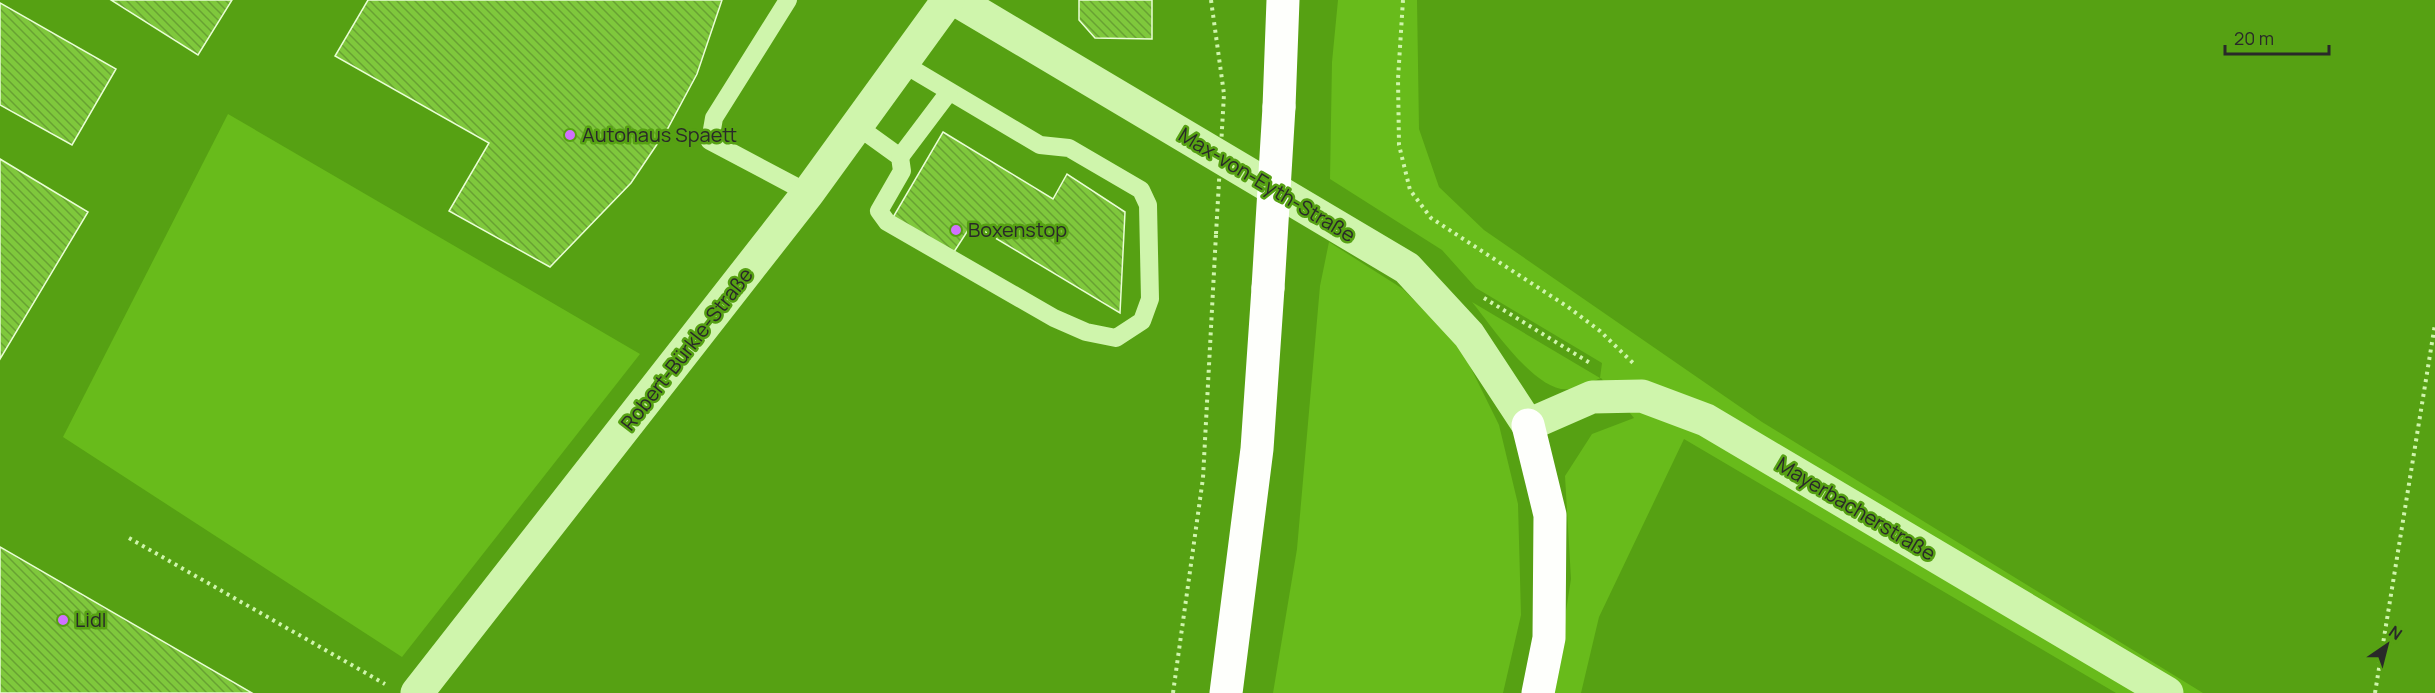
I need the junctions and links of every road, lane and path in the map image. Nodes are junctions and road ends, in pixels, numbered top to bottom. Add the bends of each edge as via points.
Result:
1 (788, 0) edge
2 (948, 0) edge
3 (956, 0) edge
4 (1210, 0) edge
5 (1283, 0) edge
6 (1301, 0) edge
7 (1402, 0) edge
8 (1282, 56) junction
9 (902, 63) junction
10 (949, 92) junction
11 (857, 126) junction
12 (900, 157) junction
13 (808, 193) junction
14 (2435, 324) edge
15 (1600, 331) dead end
16 (1528, 425) junction
17 (129, 538) dead end
18 (404, 690) edge
19 (1173, 693) edge
20 (1226, 693) edge
21 (1538, 693) edge
22 (2167, 693) edge
23 (2375, 693) edge

1 - 13 lane via 714,118 710,141
2 - 9 street, Robert-Bürkle-Straße
3 - 16 street, Max-von-Eyth-Straße via 1407,268 1469,335
4 - 19 path, bridge via 1224,94 1203,478
5 - 8 highway
6 - 8 highway
7 - 15 path via 1399,144 1410,190 1431,218
8 - 20 highway, bridge via 1257,448
9 - 10 lane
9 - 11 street, Robert-Bürkle-Straße
10 - 12 lane
10 - 12 lane via 1040,145 1070,148 1141,190 1148,205 1149,276 1149,299 1142,321 1116,338 1086,332 1054,318 887,222 879,211 902,171
11 - 12 lane
11 - 13 street, Robert-Bürkle-Straße
13 - 18 street, Robert-Bürkle-Straße
14 - 23 path
16 - 21 highway via 1550,514 1550,638
16 - 22 street, Mayerbacherstraße via 1592,398 1642,396 1706,420
17 - 18 path

